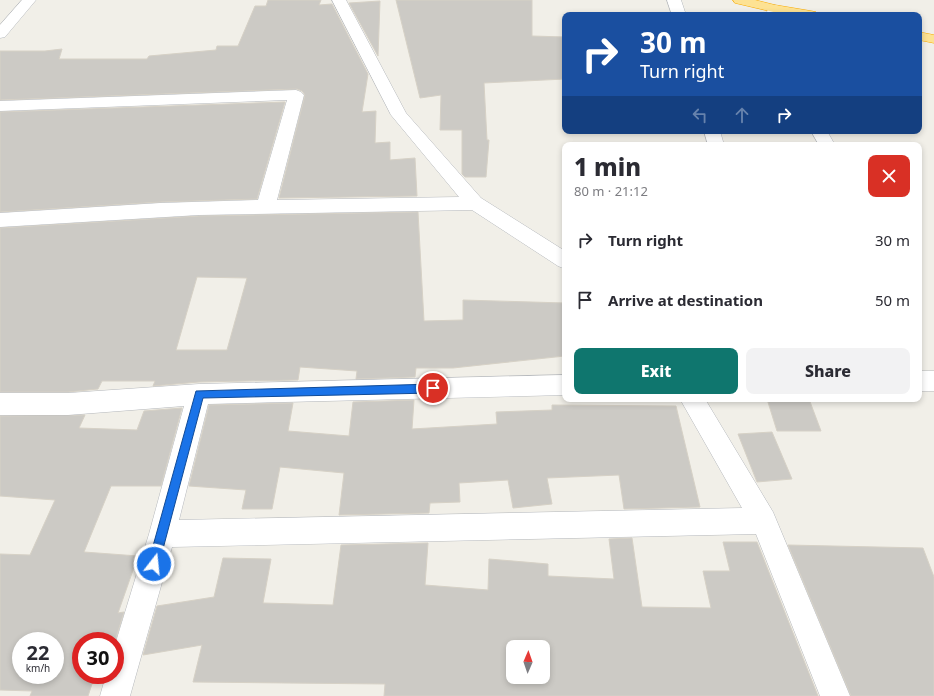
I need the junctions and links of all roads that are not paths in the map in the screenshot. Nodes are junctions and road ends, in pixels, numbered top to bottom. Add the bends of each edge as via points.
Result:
1 (29, 0) edge
2 (339, 0) edge
3 (674, 0) edge
4 (740, 0) edge
5 (678, 12) edge
6 (774, 12) edge
7 (0, 34) edge
8 (922, 37) edge
9 (934, 40) edge
10 (0, 106) edge
11 (475, 203) junction
12 (266, 206) junction
13 (0, 220) edge
14 (562, 259) edge
15 (922, 381) edge
16 (934, 381) edge
17 (562, 385) edge
18 (199, 394) junction
19 (694, 402) edge
20 (0, 404) edge
21 (764, 521) junction
22 (162, 534) junction
23 (115, 696) edge
24 (835, 696) edge

1 - 7 street
2 - 11 street via 399,115
3 - 5 street
4 - 6 highway
8 - 9 highway
10 - 12 street via 296,95
11 - 12 street
11 - 14 street
12 - 13 street
15 - 16 street
17 - 18 street
18 - 20 street via 68,404
18 - 22 street
19 - 21 street
21 - 22 street
21 - 24 street
22 - 23 street

